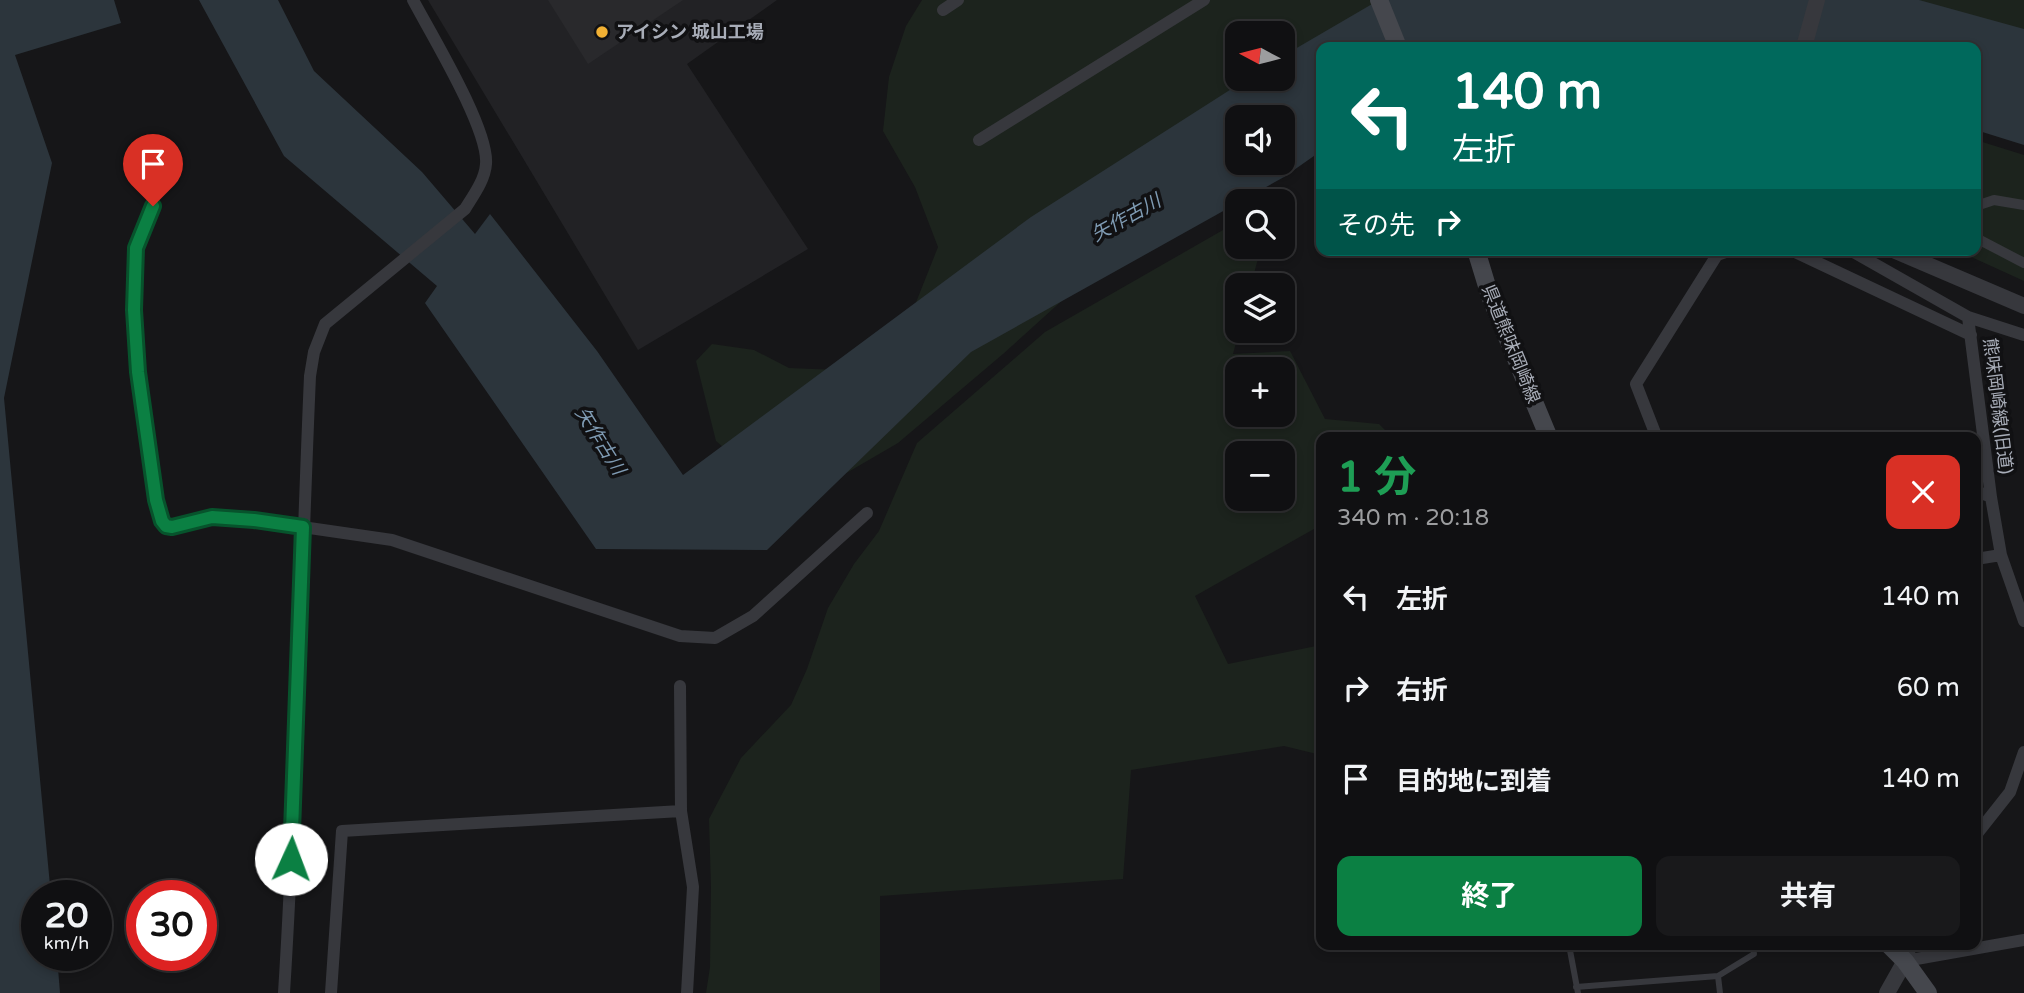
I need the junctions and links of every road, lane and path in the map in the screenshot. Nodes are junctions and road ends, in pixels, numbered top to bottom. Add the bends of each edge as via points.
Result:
1 (413, 0) edge
2 (958, 0) edge
3 (1204, 0) edge
4 (1379, 0) edge
5 (1817, 0) edge
6 (943, 10) dead end
7 (1396, 42) edge
8 (1805, 42) edge
9 (979, 140) dead end
10 (1981, 204) edge
11 (2024, 205) edge
12 (153, 206) dead end
13 (1981, 241) edge
14 (1478, 256) edge
15 (1716, 256) edge
16 (1804, 256) edge
17 (1861, 256) edge
18 (1907, 256) edge
19 (2024, 263) edge
20 (2024, 306) edge
21 (1968, 317) junction
22 (1971, 335) junction
23 (2024, 335) edge
24 (1547, 432) edge
25 (1655, 432) edge
26 (1981, 493) edge
27 (1991, 497) junction
28 (867, 513) dead end
29 (303, 527) junction
30 (2001, 555) junction
31 (1981, 558) edge
32 (2024, 621) edge
33 (680, 686) dead end
34 (2024, 752) edge
35 (681, 811) junction
36 (1981, 829) edge
37 (2024, 940) edge
38 (1981, 945) edge
39 (1570, 950) edge
40 (1754, 950) edge
41 (1935, 950) edge
42 (1908, 953) edge
43 (1718, 976) junction
44 (1577, 990) edge
45 (284, 993) edge
46 (331, 993) edge
47 (687, 993) edge
48 (1720, 993) edge
49 (1887, 993) edge
50 (1928, 993) edge

1 - 29 street via 482,138 486,164 465,209 325,324 310,376
2 - 6 street
3 - 9 street
4 - 7 main road
5 - 8 street
10 - 11 street via 1994,200
12 - 29 street via 136,248 134,310 138,372 162,521 172,527 212,517
13 - 19 street
14 - 24 main road, 県道熊味岡崎線
15 - 25 street via 1636,384
16 - 22 street
17 - 21 street
18 - 20 street
21 - 22 street, 熊味岡崎線(旧道)
21 - 23 street
22 - 27 street, 熊味岡崎線(旧道)
26 - 27 street
27 - 30 street, 熊味岡崎線(旧道)
28 - 29 street via 753,616 715,638 680,636 392,540
29 - 45 street
30 - 31 street
30 - 32 street, 熊味岡崎線(旧道)
33 - 35 street
34 - 36 street via 2011,792
35 - 46 street via 342,831
35 - 47 street via 693,887
37 - 38 street
39 - 44 lane
40 - 43 lane
41 - 42 street
42 - 49 street
42 - 50 main road
43 - 44 lane
43 - 48 lane

